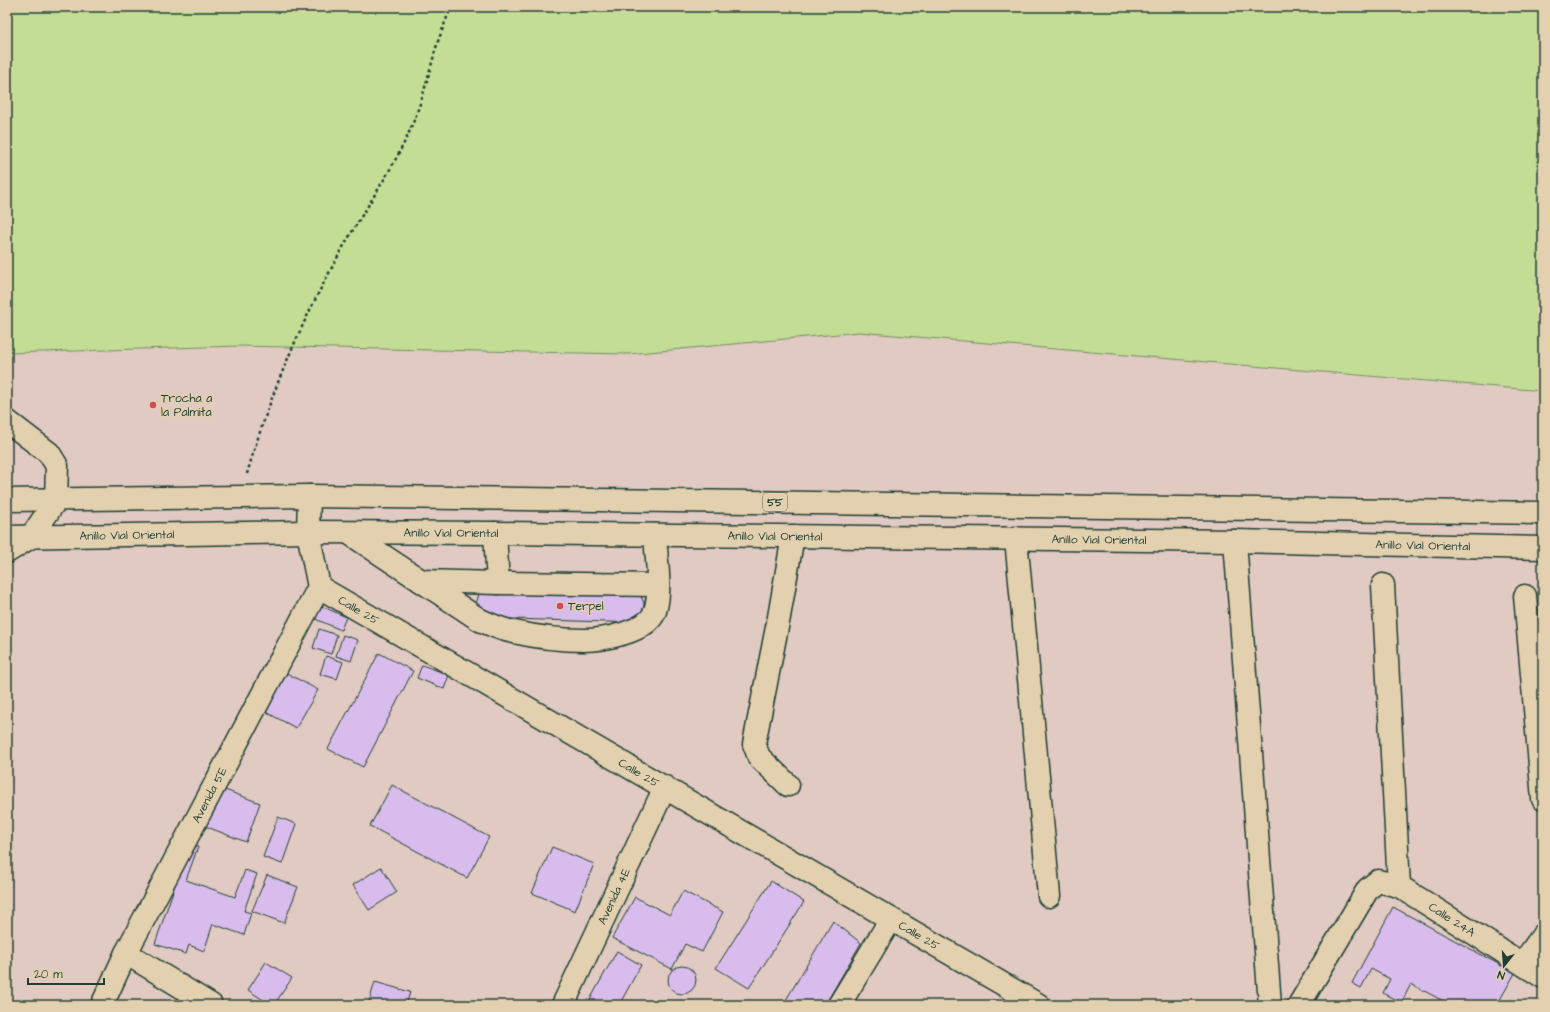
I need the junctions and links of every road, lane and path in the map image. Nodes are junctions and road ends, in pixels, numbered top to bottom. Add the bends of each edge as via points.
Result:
1 (451, 7) edge
2 (7, 421) edge
3 (309, 496) junction
4 (240, 497) junction
5 (7, 500) edge
6 (56, 500) junction
7 (1543, 513) edge
8 (308, 532) junction
9 (349, 533) junction
10 (495, 533) junction
11 (655, 535) junction
12 (7, 536) edge
13 (793, 536) junction
14 (31, 537) junction
15 (1016, 538) junction
16 (1235, 541) junction
17 (1543, 548) edge
18 (7, 552) edge
19 (421, 581) junction
20 (498, 583) junction
21 (658, 585) junction
22 (1383, 585) dead end
23 (319, 587) junction
24 (1525, 596) dead end
25 (788, 785) dead end
26 (665, 787) junction
27 (1543, 799) edge
28 (1399, 886) junction
29 (1049, 896) dead end
30 (891, 919) junction
31 (1543, 935) edge
32 (126, 953) junction
33 (1523, 963) junction
34 (1543, 977) edge
35 (1030, 1003) edge
36 (102, 1005) edge
37 (211, 1005) edge
38 (563, 1005) edge
39 (839, 1005) edge
40 (1270, 1005) edge
41 (1299, 1005) edge

1 - 4 path via 434,54 419,108 406,139 336,260 299,333 259,434
2 - 6 main road via 49,453 57,466
3 - 4 main road, 55
3 - 7 main road, 55
3 - 8 main road
4 - 6 main road, 55
5 - 6 main road, 55
6 - 14 main road
8 - 9 main road, Anillo Vial Oriental
8 - 14 main road, Anillo Vial Oriental
8 - 23 main road
9 - 10 main road, Anillo Vial Oriental
9 - 19 main road
10 - 11 main road, Anillo Vial Oriental
10 - 20 main road
11 - 13 main road, Anillo Vial Oriental
11 - 21 main road
12 - 14 main road, Anillo Vial Oriental
13 - 15 main road, Anillo Vial Oriental
13 - 25 main road via 754,744 759,757
14 - 18 main road
15 - 16 main road, Anillo Vial Oriental
15 - 29 main road
16 - 17 main road, Anillo Vial Oriental
16 - 40 main road
19 - 20 main road
19 - 21 main road via 464,611 497,628 533,635 585,640 624,633 638,628 650,619 655,612
20 - 21 main road
22 - 28 main road
23 - 26 main road, Calle 25
23 - 32 main road, Avenida 5E
24 - 27 main road
26 - 30 main road, Calle 25
26 - 38 main road, Avenida 4E
28 - 33 main road, Calle 24A
28 - 41 main road, Calle 24A via 1378,881 1368,889
30 - 35 main road, Calle 25
30 - 39 main road
31 - 33 main road
32 - 36 main road, Avenida 5E
32 - 37 main road
33 - 34 main road, Calle 24A

